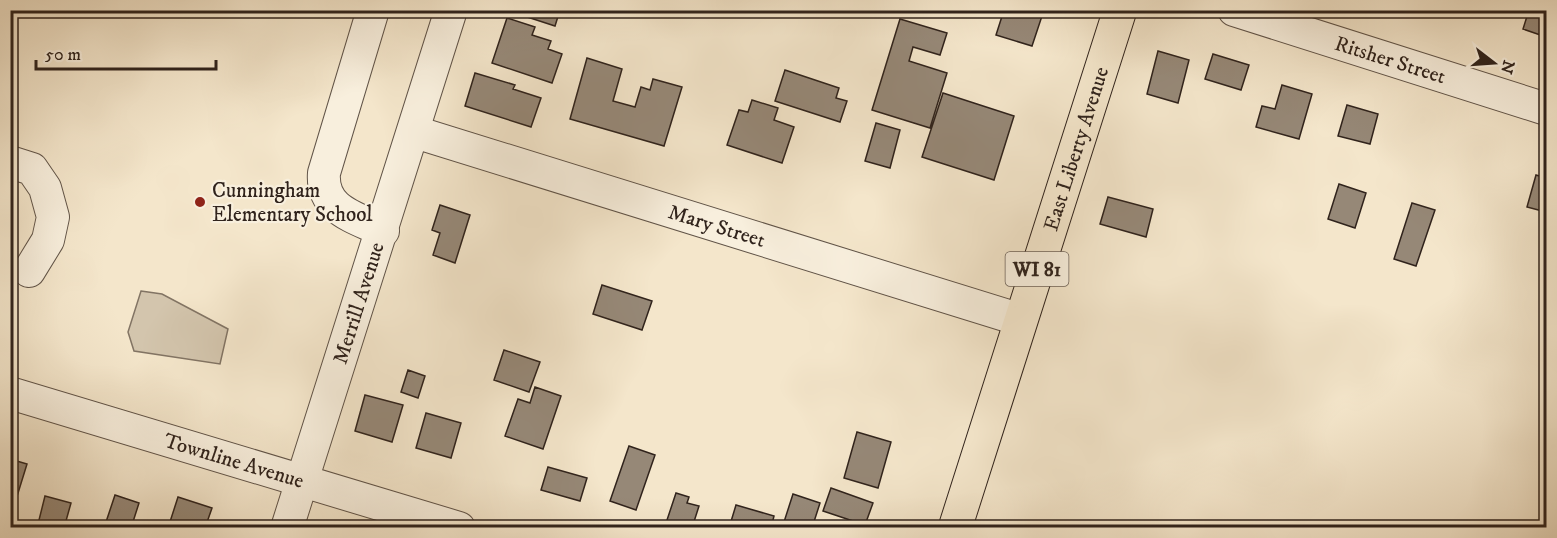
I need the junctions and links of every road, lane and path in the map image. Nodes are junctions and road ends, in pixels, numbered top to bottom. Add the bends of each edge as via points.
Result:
1 (373, 10) edge
2 (451, 10) edge
3 (1120, 10) edge
4 (1234, 10) edge
5 (1546, 110) edge
6 (415, 132) junction
7 (10, 162) edge
8 (383, 231) junction
9 (29, 271) dead end
10 (1021, 320) junction
11 (10, 393) edge
12 (303, 481) junction
13 (287, 528) edge
14 (459, 528) edge
15 (955, 528) edge

1 - 8 street via 323,186 328,199 341,209
2 - 6 street, Merrill Avenue
3 - 10 main road, East Liberty Avenue / WI 81
4 - 5 street, Ritsher Street
6 - 8 street, Merrill Avenue
6 - 10 street, Mary Street
7 - 9 street via 32,169 45,188 53,217 46,246
8 - 12 street, Merrill Avenue
10 - 15 main road, East Liberty Avenue / WI 81
11 - 12 street, Townline Avenue
12 - 13 street, Merrill Avenue
12 - 14 street, Townline Avenue

